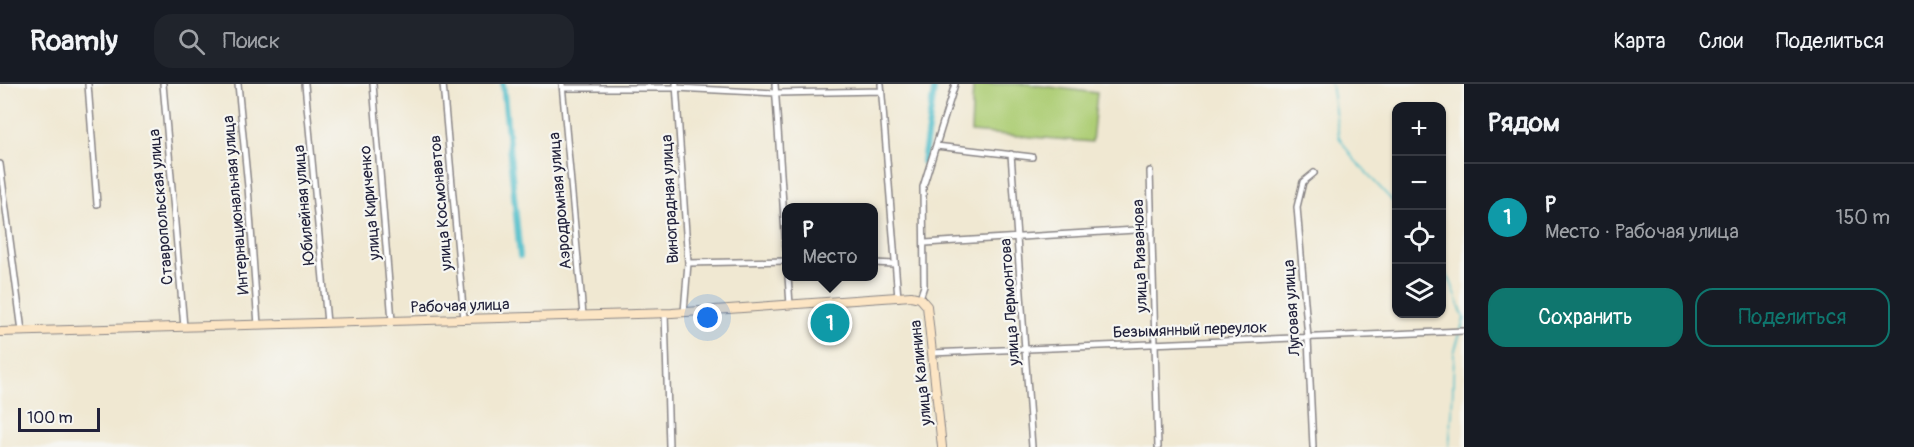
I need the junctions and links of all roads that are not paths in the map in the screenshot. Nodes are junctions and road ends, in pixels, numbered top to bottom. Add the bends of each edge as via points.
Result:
1 (87, 84) edge
2 (163, 84) edge
3 (238, 84) edge
4 (305, 84) edge
5 (373, 84) edge
6 (444, 84) edge
7 (775, 84) edge
8 (955, 84) edge
9 (562, 86) edge
10 (676, 86) edge
11 (881, 87) edge
12 (776, 93) junction
13 (936, 146) junction
14 (1011, 154) junction
15 (1032, 157) dead end
16 (0, 164) edge
17 (1150, 171) dead end
18 (1314, 174) dead end
19 (783, 203) edge
20 (97, 204) dead end
21 (1152, 229) junction
22 (1017, 237) junction
23 (925, 243) junction
24 (782, 261) edge
25 (688, 263) junction
26 (878, 263) edge
27 (894, 264) junction
28 (788, 281) edge
29 (898, 298) junction
30 (920, 298) junction
31 (790, 305) junction
32 (684, 312) junction
33 (665, 313) junction
34 (583, 315) junction
35 (464, 319) junction
36 (392, 321) junction
37 (327, 323) junction
38 (258, 325) junction
39 (184, 327) junction
40 (22, 331) junction
41 (1464, 331) edge
42 (0, 332) edge
43 (1308, 338) junction
44 (1155, 344) junction
45 (1026, 347) junction
46 (931, 352) junction
47 (669, 447) edge
48 (942, 447) edge
49 (1032, 447) edge
50 (1158, 447) edge
51 (1312, 447) edge

1 - 20 street
2 - 39 street, Ставропольская улица
3 - 38 street, Интернациональная улица
4 - 37 street, Юбилейная улица
5 - 36 street, улица Кириченко
6 - 35 street, улица Космонавтов
7 - 12 street
8 - 13 street
9 - 10 street
9 - 34 street, Аэродромная улица
10 - 12 street
10 - 25 street, Виноградная улица
11 - 12 street
11 - 27 street, улица Калинина
12 - 19 street
13 - 14 street
13 - 23 street via 923,188
14 - 15 street
14 - 22 street, улица Лермонтова
16 - 40 street
17 - 21 street, улица Ризванова
18 - 43 street, Луговая улица via 1303,182 1297,207
21 - 22 street
21 - 44 street, улица Ризванова
22 - 23 street
22 - 45 street, улица Лермонтова
23 - 30 street
24 - 25 street
25 - 32 street, Виноградная улица
26 - 27 street
27 - 29 street, улица Калинина
28 - 31 street
29 - 30 street, Рабочая улица
29 - 31 street, Рабочая улица
30 - 46 street, улица Калинина via 927,306
31 - 32 street, Рабочая улица
32 - 33 street, Рабочая улица
33 - 34 street, Рабочая улица
33 - 47 street
34 - 35 street, Рабочая улица
35 - 36 street, Рабочая улица
36 - 37 street, Рабочая улица
37 - 38 street, Рабочая улица
38 - 39 street, Рабочая улица
39 - 40 street, Рабочая улица
40 - 42 street, Рабочая улица
41 - 43 street, Безымянный переулок
43 - 44 street, Безымянный переулок
43 - 51 street, Луговая улица
44 - 45 street, Безымянный переулок
44 - 50 street, улица Ризванова
45 - 46 street, Безымянный переулок
45 - 49 street, улица Лермонтова
46 - 48 street, улица Калинина

